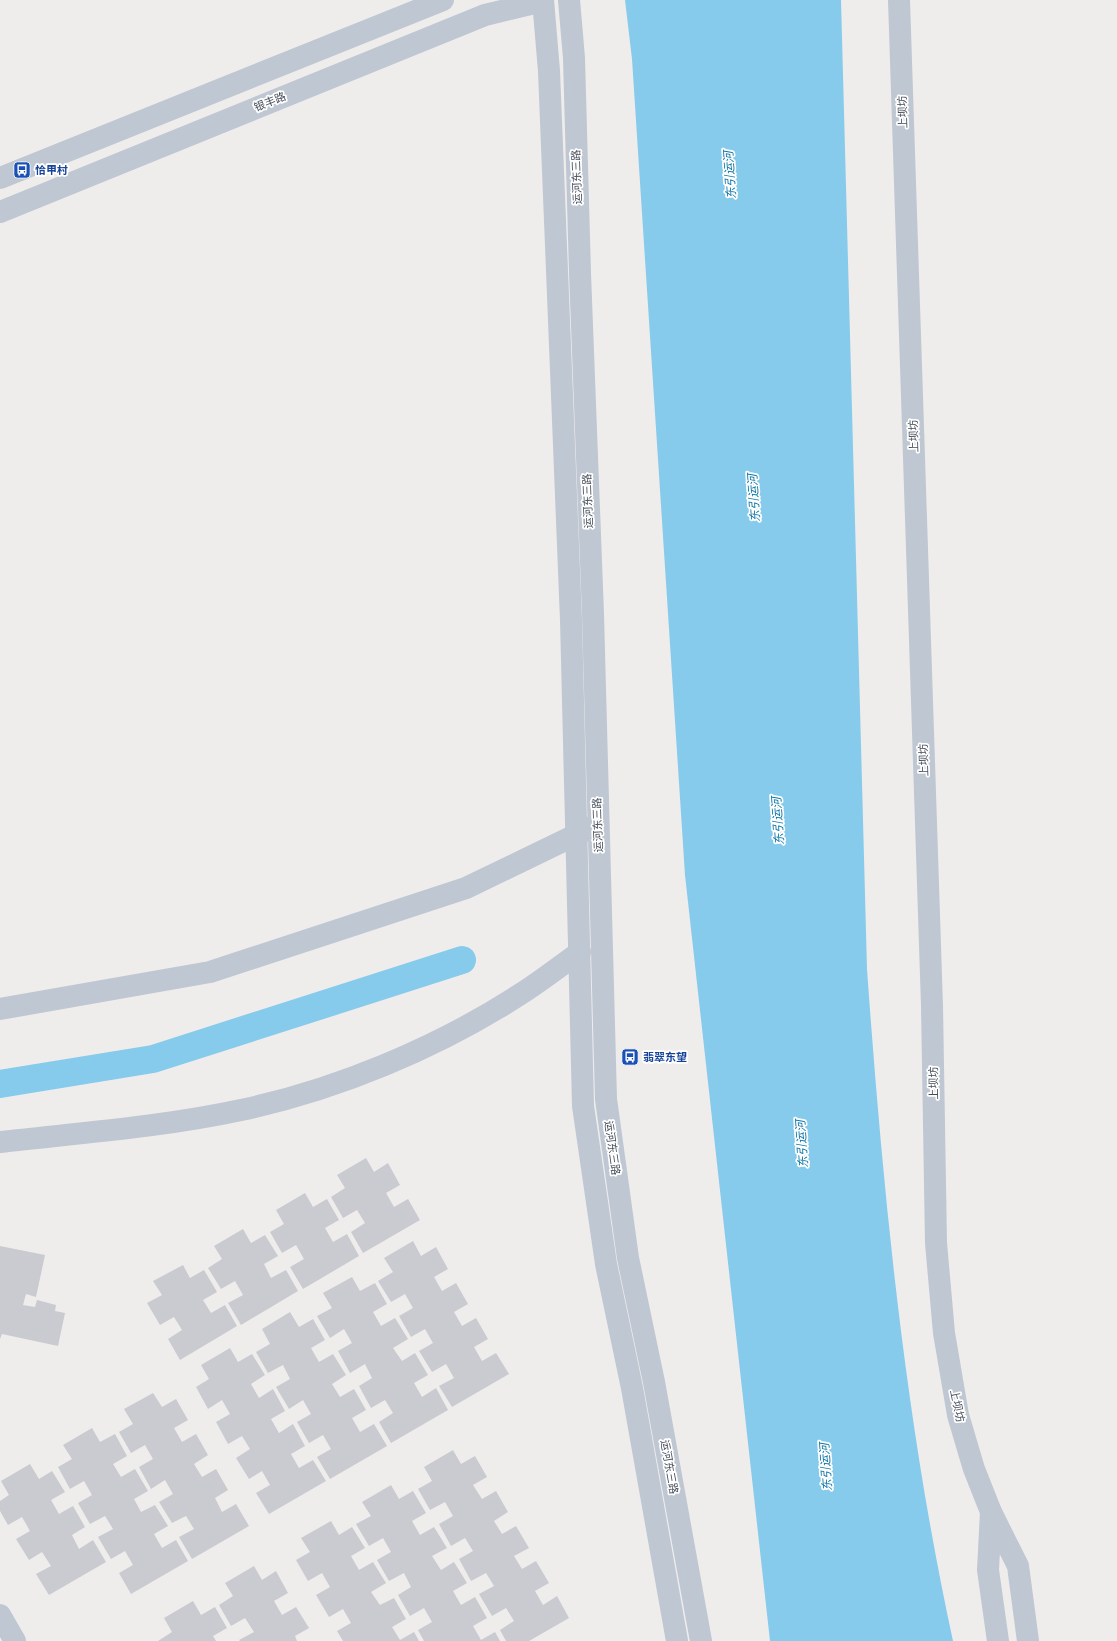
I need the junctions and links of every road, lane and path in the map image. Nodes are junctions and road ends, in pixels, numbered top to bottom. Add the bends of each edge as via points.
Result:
1 (443, 0) edge
2 (544, 0) edge
3 (569, 0) edge
4 (899, 0) edge
5 (0, 178) edge
6 (0, 212) edge
7 (598, 824) junction
8 (576, 835) junction
9 (580, 952) junction
10 (0, 1009) edge
11 (0, 1142) edge
12 (991, 1512) junction
13 (0, 1615) edge
14 (15, 1641) edge
15 (677, 1641) edge
16 (701, 1641) edge
17 (998, 1641) edge
18 (1028, 1641) edge

1 - 5 street
2 - 6 street, 银丰路 via 484,15
2 - 8 street, 运河东三路 via 571,620
3 - 7 street, 运河东三路 via 574,58
4 - 12 street, 上坝坊 via 932,998 936,1243 944,1333 958,1415 974,1469
7 - 8 street
7 - 16 street, 运河东三路 via 606,1099 628,1258 654,1382
8 - 9 street, 运河东三路
8 - 10 street via 466,888 210,972
9 - 11 street via 519,996 453,1033 385,1065 315,1090 242,1110 168,1123
9 - 15 street, 运河东三路 via 583,1106 606,1264 632,1388
12 - 17 street, 上坝坊 via 988,1570
12 - 18 street, 上坝坊 via 1018,1566
13 - 14 street

